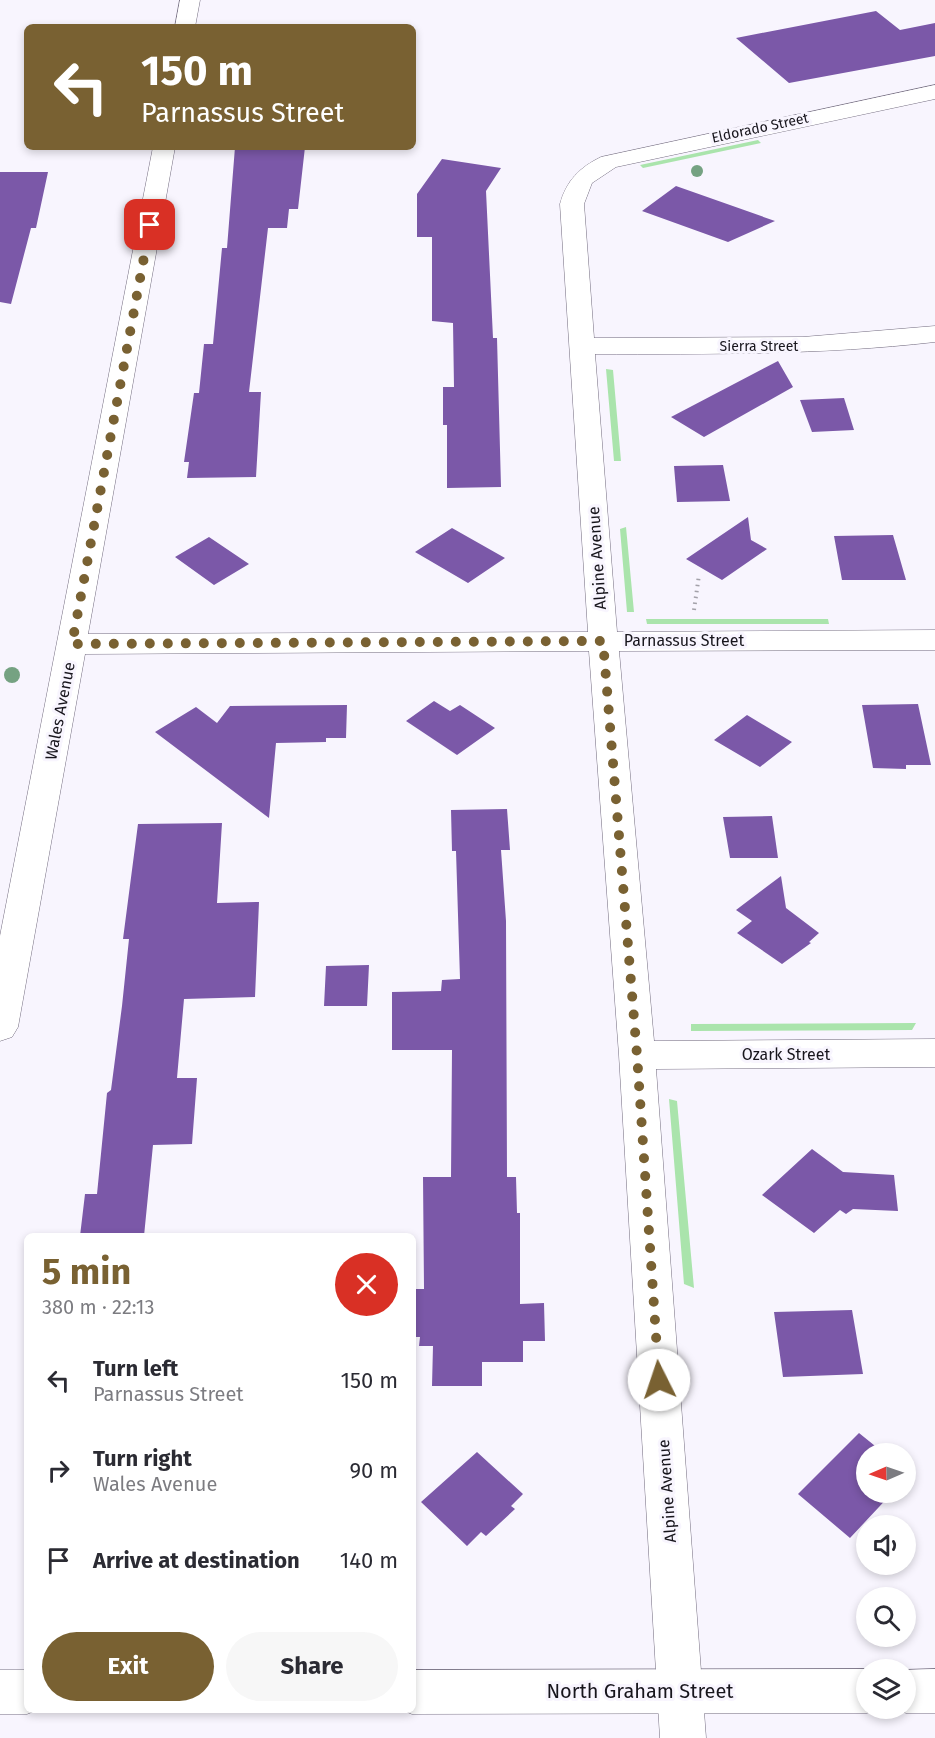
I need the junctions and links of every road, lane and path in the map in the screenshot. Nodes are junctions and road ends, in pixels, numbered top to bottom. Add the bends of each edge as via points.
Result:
1 (190, 0) edge
2 (186, 24) edge
3 (935, 92) edge
4 (163, 150) edge
5 (588, 172) joint
6 (935, 334) edge
7 (583, 346) junction
8 (699, 575) dead end
9 (693, 616) dead end
10 (935, 640) edge
11 (603, 641) junction
12 (72, 644) junction
13 (0, 1027) edge
14 (935, 1053) edge
15 (637, 1055) junction
16 (680, 1691) junction
17 (856, 1691) edge
18 (916, 1691) edge
19 (935, 1691) edge
20 (0, 1692) edge
21 (24, 1692) edge
22 (416, 1692) edge
23 (683, 1738) edge

1 - 2 street
3 - 5 street, Eldorado Street via 626,157
4 - 12 street, Wales Avenue
5 - 7 street, Alpine Avenue via 574,192 572,204
6 - 7 street, Sierra Street via 854,344
7 - 11 street, Alpine Avenue
8 - 9 path
10 - 11 street, Parnassus Street
11 - 12 street, Parnassus Street
11 - 15 street, Alpine Avenue
12 - 13 street, Wales Avenue
14 - 15 street, Ozark Street
15 - 16 street, Alpine Avenue
16 - 17 street, North Graham Street
16 - 22 street, North Graham Street
16 - 23 street, Alpine Avenue
18 - 19 street
20 - 21 street

